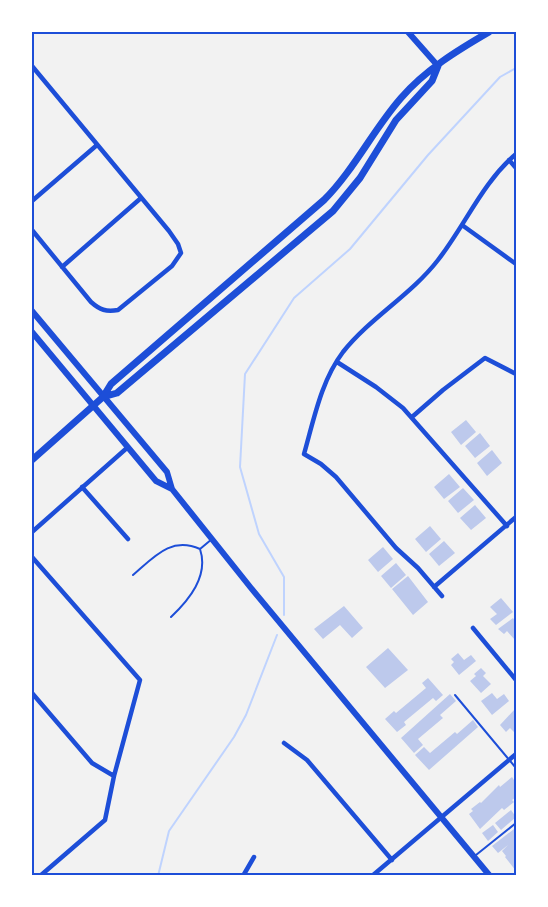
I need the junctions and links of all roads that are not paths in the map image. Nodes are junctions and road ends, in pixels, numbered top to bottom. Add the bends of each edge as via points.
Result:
1 (408, 32) edge
2 (489, 32) edge
3 (32, 66) edge
4 (438, 66) junction
5 (97, 145) junction
6 (516, 153) edge
7 (509, 160) junction
8 (516, 168) edge
9 (141, 198) junction
10 (32, 201) edge
11 (462, 225) junction
12 (32, 231) edge
13 (516, 264) edge
14 (62, 267) junction
15 (32, 311) edge
16 (32, 332) edge
17 (337, 362) junction
18 (516, 374) edge
19 (103, 397) junction
20 (93, 406) junction
21 (412, 417) junction
22 (128, 447) junction
23 (32, 460) edge
24 (82, 487) junction
25 (172, 489) junction
26 (516, 517) edge
27 (507, 526) junction
28 (32, 532) edge
29 (128, 539) dead end
30 (212, 539) junction
31 (200, 549) junction
32 (32, 557) edge
33 (133, 575) dead end
34 (434, 587) junction
35 (442, 596) dead end
36 (171, 617) dead end
37 (473, 628) dead end
38 (516, 680) edge
39 (32, 693) edge
40 (455, 695) dead end
41 (284, 742) dead end
42 (516, 754) edge
43 (510, 760) junction
44 (516, 768) edge
45 (114, 776) junction
46 (442, 819) junction
47 (516, 823) edge
48 (254, 857) dead end
49 (474, 857) junction
50 (392, 860) junction
51 (40, 876) edge
52 (243, 876) edge
53 (372, 876) edge
54 (490, 876) edge

1 - 4 street
2 - 4 main road
3 - 5 street
4 - 19 main road via 424,74 400,99 324,201 111,384
4 - 19 main road via 432,81 396,120 360,178 333,211 117,393
5 - 9 street
5 - 10 street
6 - 7 street
7 - 8 street
7 - 11 street via 490,181
9 - 14 street
9 - 14 street via 178,244 181,253 172,266 118,310 107,312 91,302
11 - 13 street
11 - 17 street via 428,272 356,338
12 - 14 street
15 - 19 street
16 - 20 street
17 - 21 street via 393,399
17 - 34 street via 322,392 304,454 336,477
18 - 21 street via 485,358
19 - 20 main road
19 - 25 street via 168,472
20 - 22 street
20 - 23 main road
21 - 27 street
22 - 24 street
22 - 25 street via 156,481
24 - 28 street
24 - 29 street
25 - 30 street
26 - 27 street
27 - 34 street
30 - 31 lane
30 - 46 street
31 - 33 lane via 181,543 169,547
31 - 36 lane via 203,562 196,587
32 - 45 street via 140,680
34 - 35 street
37 - 38 street
39 - 45 street via 92,763
40 - 43 lane
41 - 50 street via 307,760
42 - 43 street
43 - 44 lane
43 - 46 street
45 - 51 street via 105,820
46 - 49 street
46 - 50 street
47 - 49 lane
48 - 52 street
49 - 54 street
50 - 53 street

